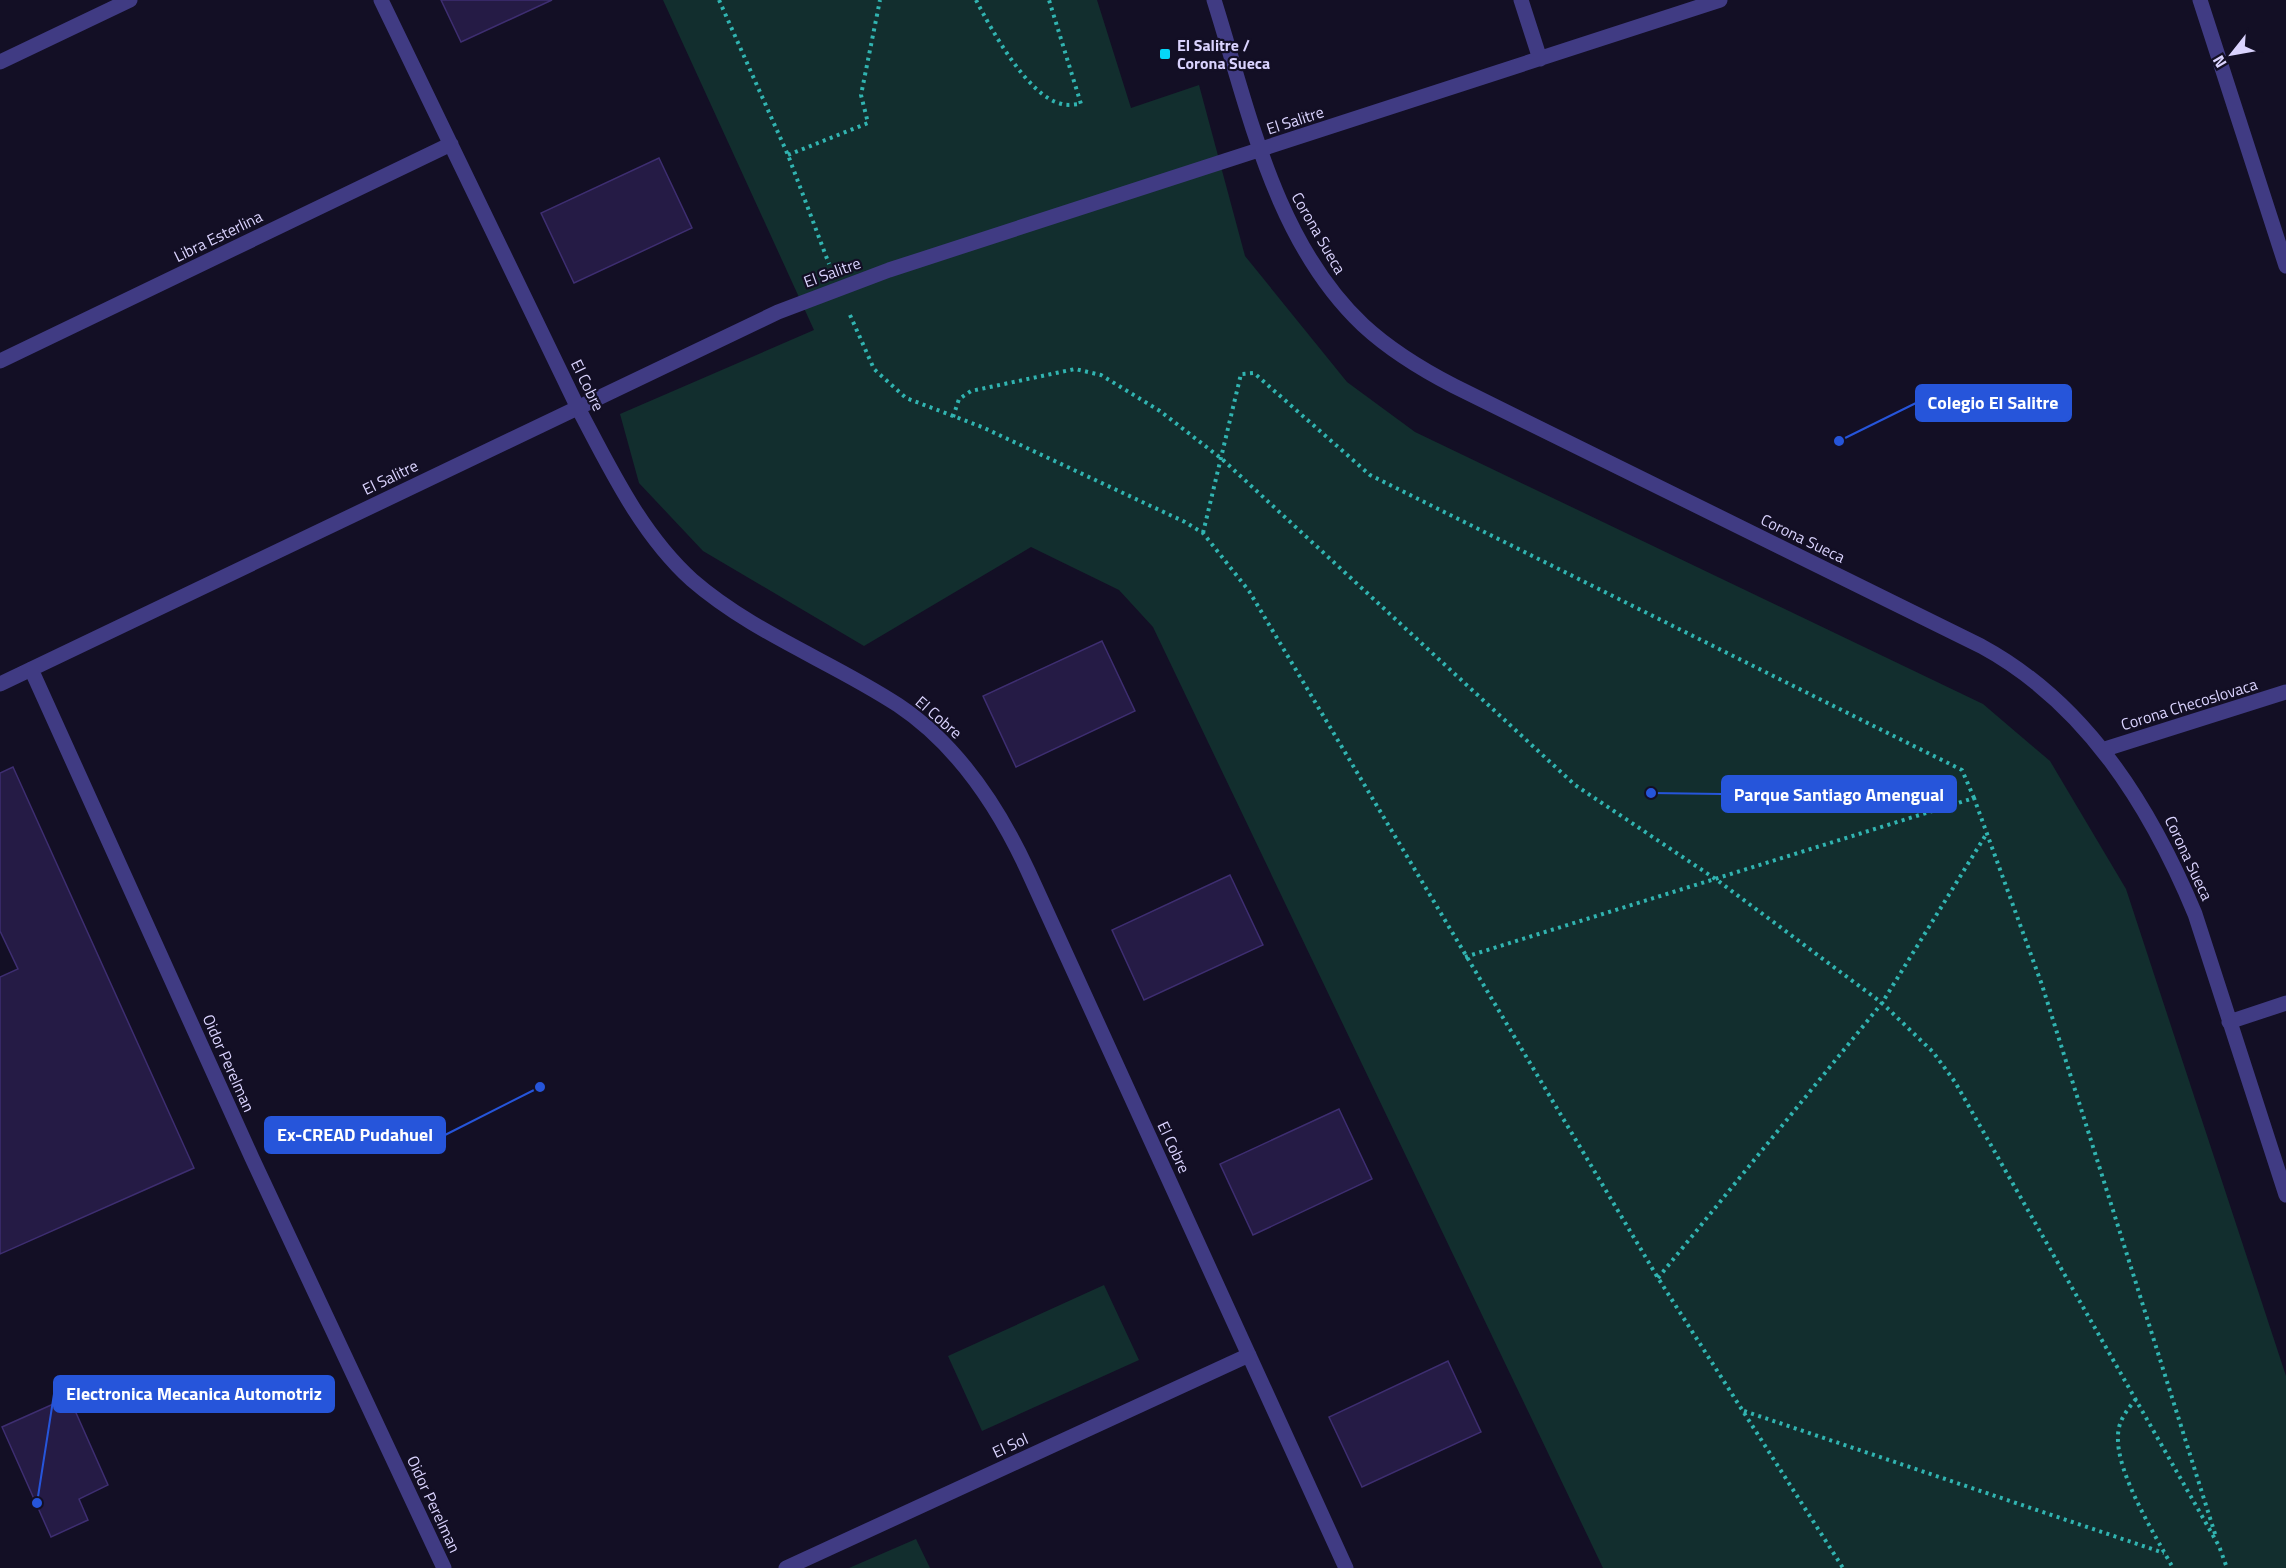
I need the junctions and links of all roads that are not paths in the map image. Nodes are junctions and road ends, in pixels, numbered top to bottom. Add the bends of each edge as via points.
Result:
1 (130, 0) edge
2 (381, 0) edge
3 (1214, 0) edge
4 (1521, 0) edge
5 (1720, 0) edge
6 (2200, 0) edge
7 (1540, 59) junction
8 (0, 62) edge
9 (451, 144) junction
10 (1261, 150) junction
11 (2286, 266) edge
12 (0, 360) edge
13 (577, 406) junction
14 (31, 669) junction
15 (0, 684) edge
16 (2286, 692) edge
17 (2102, 750) junction
18 (2286, 1003) edge
19 (2229, 1022) junction
20 (2286, 1195) edge
21 (1249, 1355) junction
22 (444, 1568) edge
23 (786, 1568) edge
24 (1346, 1568) edge

1 - 8 street
2 - 9 street, El Cobre
3 - 10 street, Corona Sueca
4 - 7 street
5 - 7 street, El Salitre
6 - 11 street
7 - 10 street, El Salitre
9 - 12 street, Libra Esterlina
9 - 13 street, El Cobre
10 - 13 street, El Salitre via 838,288
10 - 17 street, Corona Sueca via 1279,202 1310,260 1342,303 1386,345 1454,386 2005,659 2037,682
13 - 14 street, El Salitre
13 - 21 street, El Cobre via 648,529 691,578 746,619 898,705 950,750 994,805 1028,871
14 - 15 street, El Salitre
14 - 22 street, Oidor Perelman via 252,1158
16 - 17 street, Corona Checoslovaca
17 - 19 street, Corona Sueca via 2150,818 2176,869
18 - 19 street
19 - 20 street, Corona Sueca
21 - 23 street, El Sol
21 - 24 street, El Cobre

